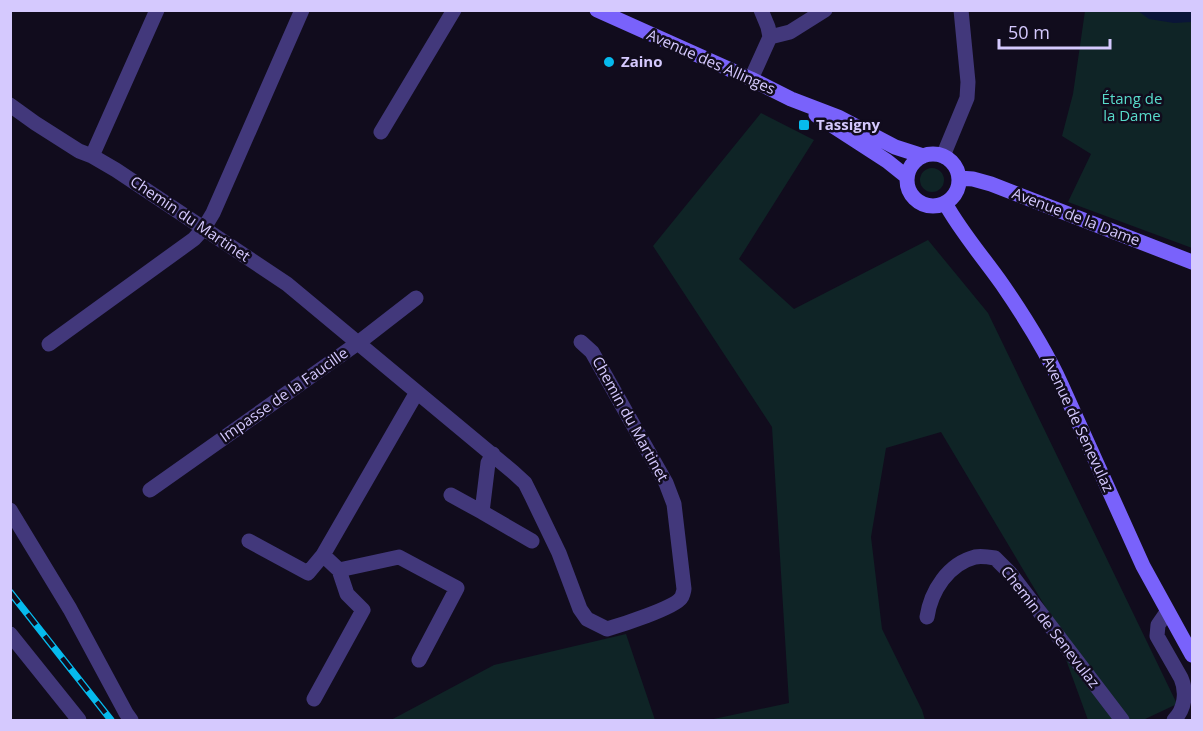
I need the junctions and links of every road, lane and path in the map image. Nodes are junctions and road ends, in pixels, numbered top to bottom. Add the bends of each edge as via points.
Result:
1 (157, 10) edge
2 (302, 10) edge
3 (454, 10) edge
4 (597, 10) edge
5 (825, 10) edge
6 (961, 10) edge
7 (763, 15) edge
8 (770, 37) junction
9 (751, 79) junction
10 (791, 99) junction
11 (10, 105) edge
12 (381, 132) dead end
13 (92, 156) junction
14 (923, 156) junction
15 (943, 156) junction
16 (907, 177) junction
17 (959, 178) junction
18 (945, 203) junction
19 (204, 228) junction
20 (1192, 262) edge
21 (416, 298) dead end
22 (581, 342) dead end
23 (358, 343) junction
24 (49, 344) dead end
25 (417, 392) junction
26 (493, 454) junction
27 (150, 490) dead end
28 (451, 495) dead end
29 (10, 510) edge
30 (482, 512) junction
31 (249, 541) dead end
32 (532, 541) dead end
33 (323, 555) junction
34 (339, 570) junction
35 (1167, 612) junction
36 (927, 617) dead end
37 (10, 634) edge
38 (1192, 656) edge
39 (419, 660) dead end
40 (314, 699) dead end
41 (79, 720) edge
42 (131, 720) edge
43 (1122, 720) edge
44 (1174, 720) edge

1 - 13 street
2 - 19 street
3 - 12 street
4 - 9 main road, Avenue des Allinges
5 - 8 street via 790,32
6 - 15 street via 967,98
7 - 8 street
8 - 9 street
9 - 10 main road, Avenue des Allinges
10 - 14 main road, Avenue des Allinges
10 - 16 main road, Avenue des Allinges
11 - 13 street, Chemin du Martinet
13 - 19 street, Chemin du Martinet
14 - 15 main road
14 - 16 main road via 913,163
15 - 17 main road via 955,166
16 - 18 main road via 908,189 916,201 930,206
17 - 18 main road via 956,192
17 - 20 main road, Avenue de la Dame via 991,184
18 - 35 main road, Avenue de Senevulaz via 1017,306 1053,368
19 - 23 street, Chemin du Martinet via 287,284
19 - 24 street
21 - 23 street, Impasse de la Faucille
22 - 26 street, Chemin du Martinet via 592,352 666,483 674,504 684,589 681,598 636,620 606,629 587,620 529,490
23 - 25 street, Chemin du Martinet
23 - 27 street, Impasse de la Faucille
25 - 26 street, Chemin du Martinet
25 - 33 street
26 - 30 street via 488,463
28 - 30 street
29 - 42 street
30 - 32 street
31 - 33 street via 308,573
33 - 34 street
34 - 39 street via 399,557 458,588
34 - 40 street via 347,594 363,610
35 - 38 main road, Avenue de Senevulaz
35 - 44 street via 1158,625 1157,636 1184,688 1182,708
36 - 43 street, Chemin de Senevulaz via 940,582 955,566 977,557 995,558
37 - 41 street

